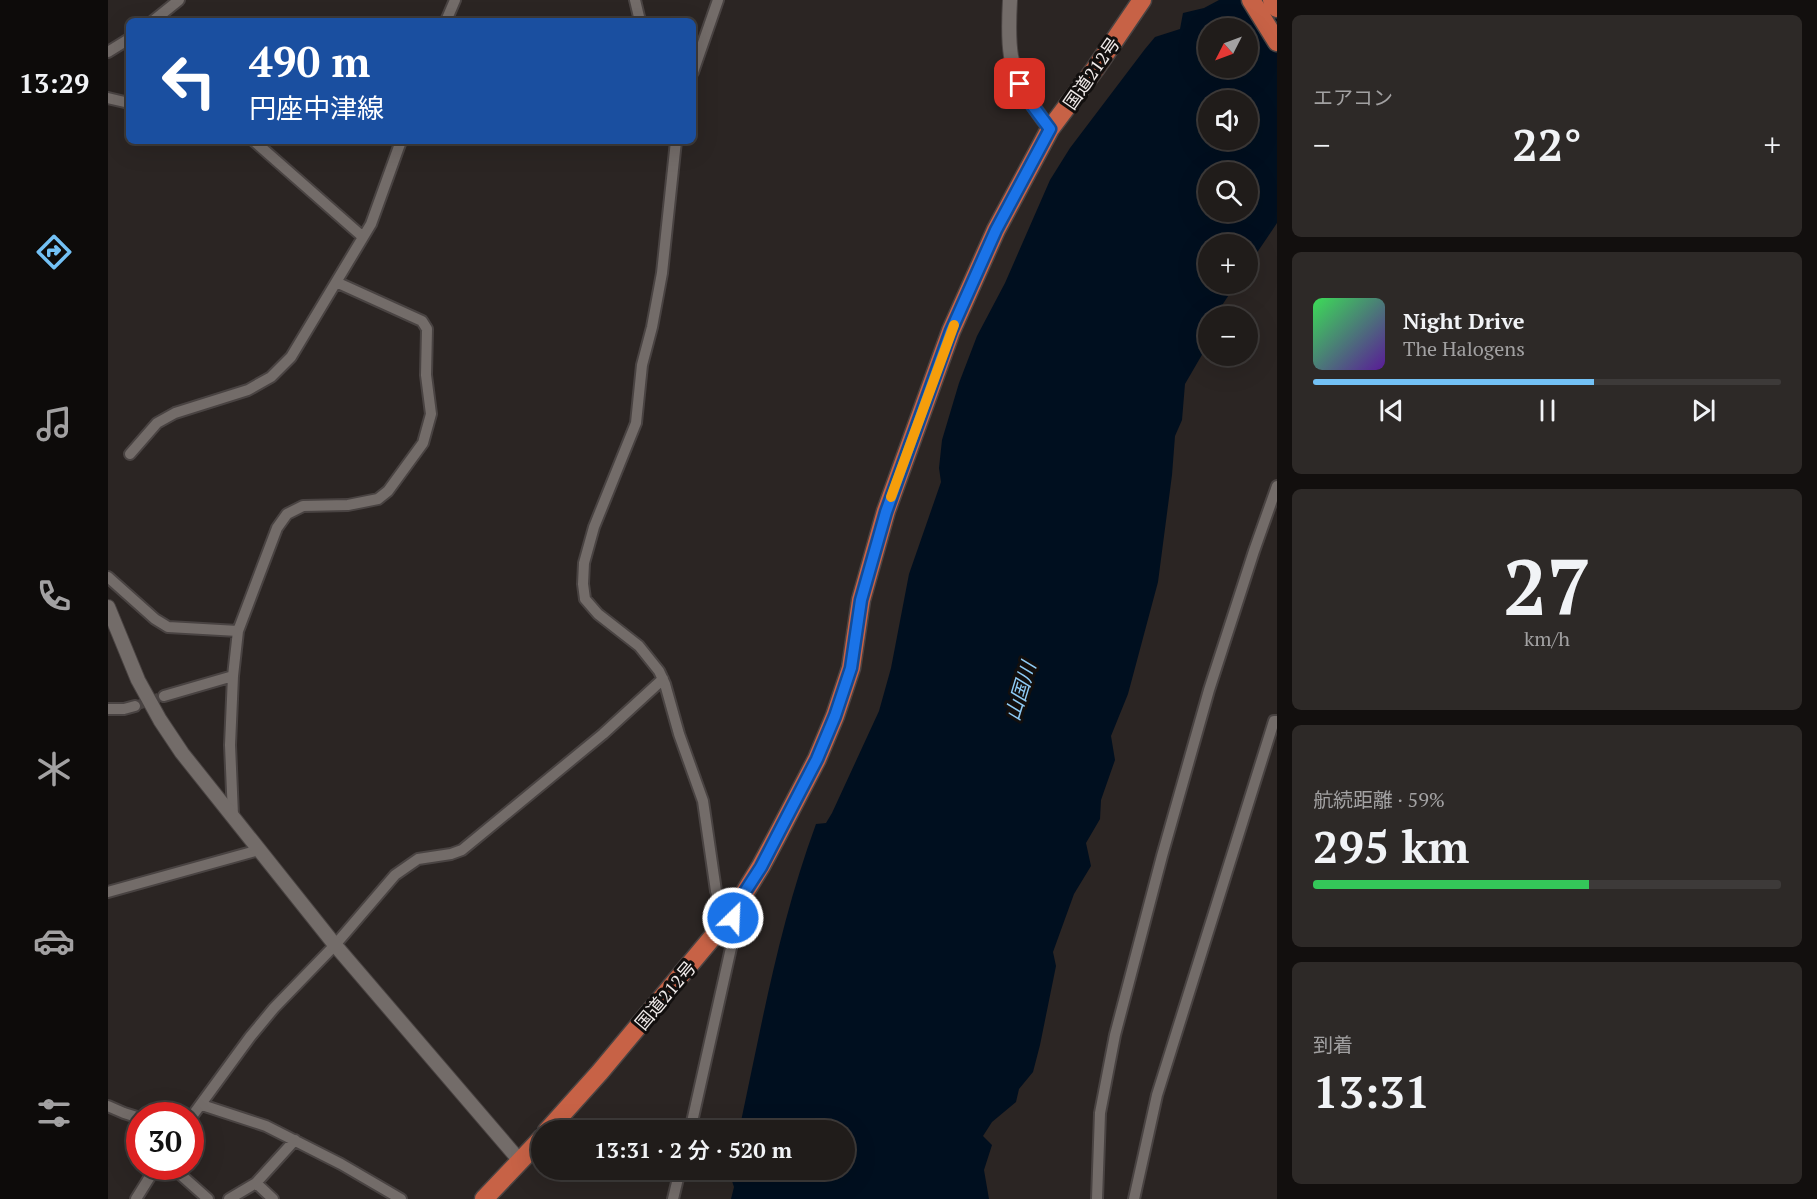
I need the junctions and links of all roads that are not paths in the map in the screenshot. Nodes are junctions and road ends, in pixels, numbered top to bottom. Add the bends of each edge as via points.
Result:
1 (179, 0) edge
2 (455, 0) edge
3 (635, 0) edge
4 (718, 0) edge
5 (1010, 0) edge
6 (1142, 0) edge
7 (1251, 0) edge
8 (1272, 0) edge
9 (1277, 8) edge
10 (157, 18) edge
11 (448, 18) edge
12 (639, 18) edge
13 (126, 41) edge
14 (1277, 42) edge
15 (108, 52) edge
16 (696, 63) edge
17 (108, 98) edge
18 (126, 102) edge
19 (1050, 129) junction
20 (257, 144) edge
21 (400, 144) edge
22 (676, 144) edge
23 (363, 237) junction
24 (336, 282) junction
25 (130, 454) dead end
26 (1277, 486) edge
27 (108, 577) edge
28 (108, 607) edge
29 (238, 631) junction
30 (233, 676) junction
31 (663, 679) junction
32 (164, 696) tunnel mouth
33 (135, 706) tunnel mouth
34 (108, 709) edge
35 (1277, 721) edge
36 (233, 815) junction
37 (259, 850) junction
38 (108, 892) edge
39 (730, 915) junction
40 (335, 945) junction
41 (204, 1102) edge
42 (108, 1106) edge
43 (204, 1106) edge
44 (126, 1114) edge
45 (558, 1120) edge
46 (692, 1120) edge
47 (295, 1140) junction
48 (531, 1150) edge
49 (520, 1161) junction
50 (150, 1180) edge
51 (187, 1180) edge
52 (678, 1180) edge
53 (256, 1183) junction
54 (141, 1197) edge
55 (208, 1199) edge
56 (230, 1199) edge
57 (273, 1199) edge
58 (401, 1199) edge
59 (484, 1199) edge
60 (673, 1199) edge
61 (1097, 1199) edge
62 (1134, 1199) edge

1 - 10 street
2 - 11 street
3 - 12 street
4 - 16 street
5 - 19 street via 1011,56 1020,84
6 - 19 highway, 国道212号
7 - 14 highway
8 - 9 highway
13 - 15 street
17 - 18 street
19 - 39 highway, 国道212号 via 996,230 951,331 886,512 861,600 851,668 835,716 761,867
20 - 23 street
21 - 23 street
22 - 31 street via 662,273 642,365 636,423 594,527 583,584 585,599 639,646
23 - 24 street
24 - 25 street via 291,357 271,377 248,390 175,413 157,423
24 - 29 street via 422,321 427,329 426,375 431,414 423,443 378,499 348,505 303,506 287,514 277,528
26 - 61 street via 1206,701 1115,1035 1100,1113
27 - 29 street via 168,627
28 - 36 street via 138,680 160,720
29 - 30 street
30 - 32 street
30 - 36 street
31 - 39 street via 703,801 716,891
31 - 40 street via 603,734 462,850 418,859 395,875
33 - 34 street
35 - 62 street via 1157,1095
36 - 37 street
37 - 38 street
37 - 40 street
39 - 45 highway, 国道212号
39 - 46 street via 735,930
40 - 41 street via 274,1008
40 - 49 street
42 - 44 street
43 - 47 street
47 - 53 street
47 - 58 street
48 - 49 highway
49 - 59 highway
50 - 54 street
51 - 55 street
52 - 60 street
53 - 56 street
53 - 57 street

